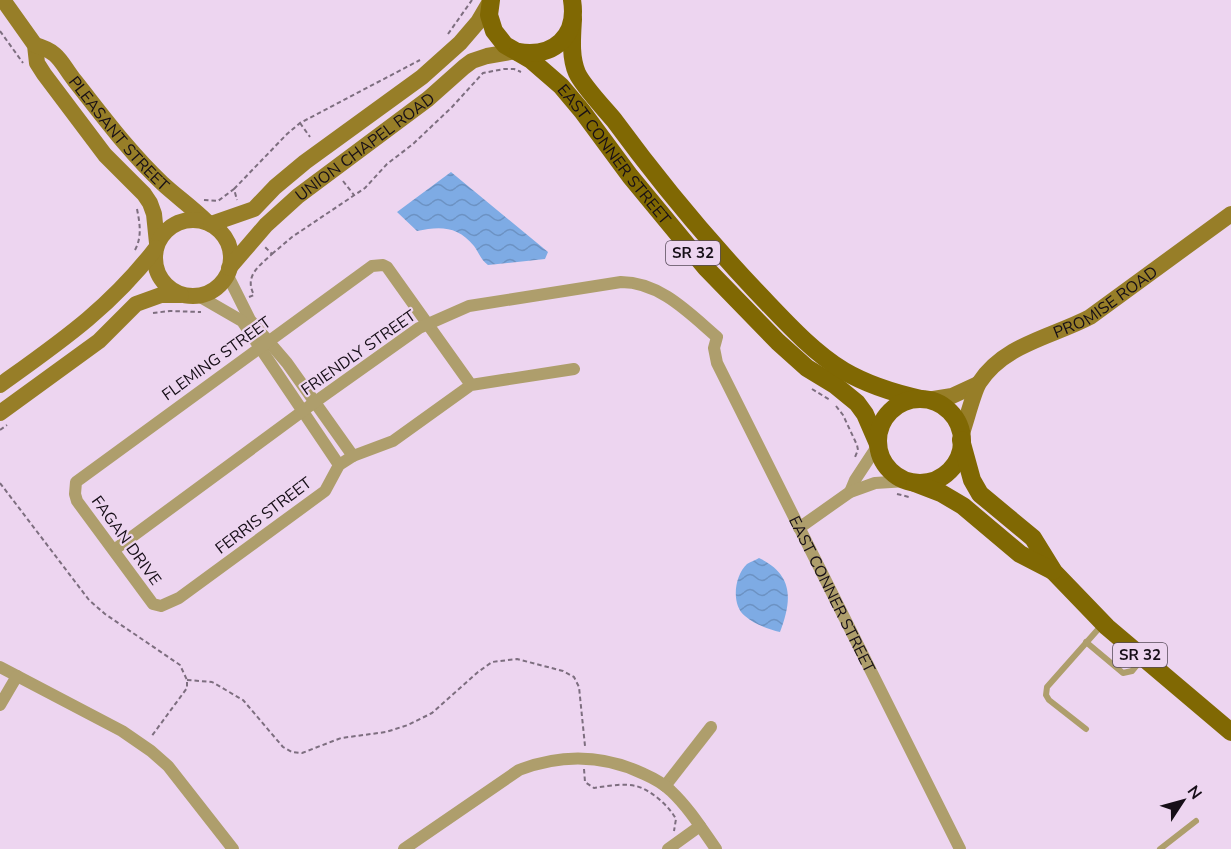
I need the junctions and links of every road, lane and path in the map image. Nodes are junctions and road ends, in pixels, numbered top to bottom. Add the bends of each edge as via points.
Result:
1 (3, 0) edge
2 (472, 0) edge
3 (491, 0) edge
4 (572, 0) edge
5 (573, 19) junction
6 (446, 36) dead end
7 (35, 45) junction
8 (516, 51) junction
9 (423, 58) dead end
10 (526, 76) dead end
11 (300, 123) junction
12 (310, 137) dead end
13 (341, 178) dead end
14 (234, 189) junction
15 (354, 196) junction
16 (199, 198) dead end
17 (238, 204) dead end
18 (1231, 214) edge
19 (209, 223) junction
20 (157, 245) junction
21 (262, 245) dead end
22 (272, 254) junction
23 (228, 271) junction
24 (192, 295) junction
25 (254, 295) dead end
26 (207, 312) dead end
27 (148, 314) dead end
28 (427, 324) junction
29 (717, 336) joint
30 (263, 344) junction
31 (574, 369) dead end
32 (978, 384) junction
33 (0, 385) edge
34 (471, 385) junction
35 (924, 399) junction
36 (315, 402) junction
37 (303, 411) junction
38 (0, 413) edge
39 (961, 438) junction
40 (878, 444) junction
41 (354, 456) junction
42 (339, 465) junction
43 (0, 483) edge
44 (74, 487) joint
45 (907, 489) junction
46 (850, 492) junction
47 (799, 528) junction
48 (114, 550) junction
49 (1054, 572) junction
50 (160, 606) joint
51 (1104, 623) junction
52 (1086, 642) junction
53 (1143, 658) junction
54 (0, 667) edge
55 (17, 676) junction
56 (187, 680) junction
57 (0, 705) edge
58 (711, 727) dead end
59 (1086, 729) dead end
60 (1231, 732) edge
61 (144, 746) junction
62 (585, 746) dead end
63 (584, 768) dead end
64 (665, 786) junction
65 (1196, 821) dead end
66 (700, 826) junction
67 (674, 831) dead end
68 (233, 849) edge
69 (404, 849) edge
70 (668, 849) edge
71 (716, 849) edge
72 (960, 849) edge
73 (1160, 849) edge

1 - 7 main road, PLEASANT STREET
2 - 6 path
3 - 8 main road, SR 32 via 489,15 494,31
3 - 19 main road, UNION CHAPEL ROAD via 460,43 422,76 305,162 254,209
4 - 5 main road, SR 32
5 - 8 main road via 562,41 551,50 535,54
5 - 35 main road, EAST CONNER STREET / SR 32 via 573,60 582,81 653,173 770,306 844,371 895,393
7 - 19 main road, PLEASANT STREET via 52,50 134,154
7 - 20 main road, PLEASANT STREET via 37,63 44,74 105,155 150,203
8 - 23 main road, UNION CHAPEL ROAD via 464,66 428,99 298,196 266,225
8 - 40 main road, EAST CONNER STREET / SR 32 via 571,96 667,223 748,312 807,368 857,403
9 - 11 path
10 - 15 path via 514,69 483,73 429,130
11 - 12 path
11 - 14 path
13 - 15 path
14 - 16 path via 218,201
14 - 17 path
15 - 22 path
18 - 32 main road, PROMISE ROAD via 1090,317 1008,354
19 - 20 main road via 178,223 162,234
19 - 23 main road via 225,238 231,258
20 - 24 main road via 154,258 160,278 177,292
20 - 33 main road via 118,293 88,320
21 - 22 path
22 - 25 path via 252,274 249,283
23 - 24 main road via 215,288
23 - 30 street
24 - 30 street via 242,321
24 - 38 main road via 161,296 136,304 99,341
26 - 27 path
28 - 29 street, FRIENDLY STREET via 469,306 631,282 660,292
28 - 30 street, FLEMING STREET via 387,267 377,265 367,268
28 - 34 street
28 - 36 street, FRIENDLY STREET
29 - 47 street, EAST CONNER STREET via 717,363
30 - 36 street via 287,363
30 - 37 street
30 - 44 street, FLEMING STREET
31 - 34 street
32 - 35 main road, PROMISE ROAD via 952,396
32 - 39 main road, PROMISE ROAD
34 - 41 street via 393,441
35 - 39 main road via 946,409
35 - 40 main road via 893,408 881,424
36 - 37 street, FRIENDLY STREET
36 - 41 street
37 - 42 street
37 - 48 street, FRIENDLY STREET
39 - 45 main road via 959,456 950,470
39 - 49 main road, SR 32 via 975,488 1033,538
40 - 45 main road via 884,463
40 - 46 street
41 - 42 street
42 - 50 street, FERRIS STREET via 325,491 179,598
43 - 56 path via 89,600 180,665
44 - 48 street, FAGAN DRIVE via 77,501
45 - 46 street via 875,483
45 - 49 main road, SR 32 via 940,493 963,506 1020,554
46 - 47 street
47 - 72 street, EAST CONNER STREET
48 - 50 street, FAGAN DRIVE via 153,604
49 - 51 main road, SR 32
51 - 52 lane
51 - 53 main road, SR 32
52 - 53 lane via 1123,673 1132,671
52 - 59 lane via 1047,687 1046,695
53 - 60 main road, SR 32
54 - 55 street
55 - 57 street
55 - 61 street
56 - 61 path via 187,688
56 - 62 path via 212,681 243,699 283,747 302,753 340,738 408,725 432,713 492,662 517,659 563,670 574,677 579,687
58 - 64 street
61 - 68 street via 168,766
63 - 67 path via 585,782 594,789 637,786 656,797 676,819
64 - 66 street
64 - 69 street via 627,766 602,759 577,757 537,764 519,771
65 - 73 lane
66 - 70 street
66 - 71 street

